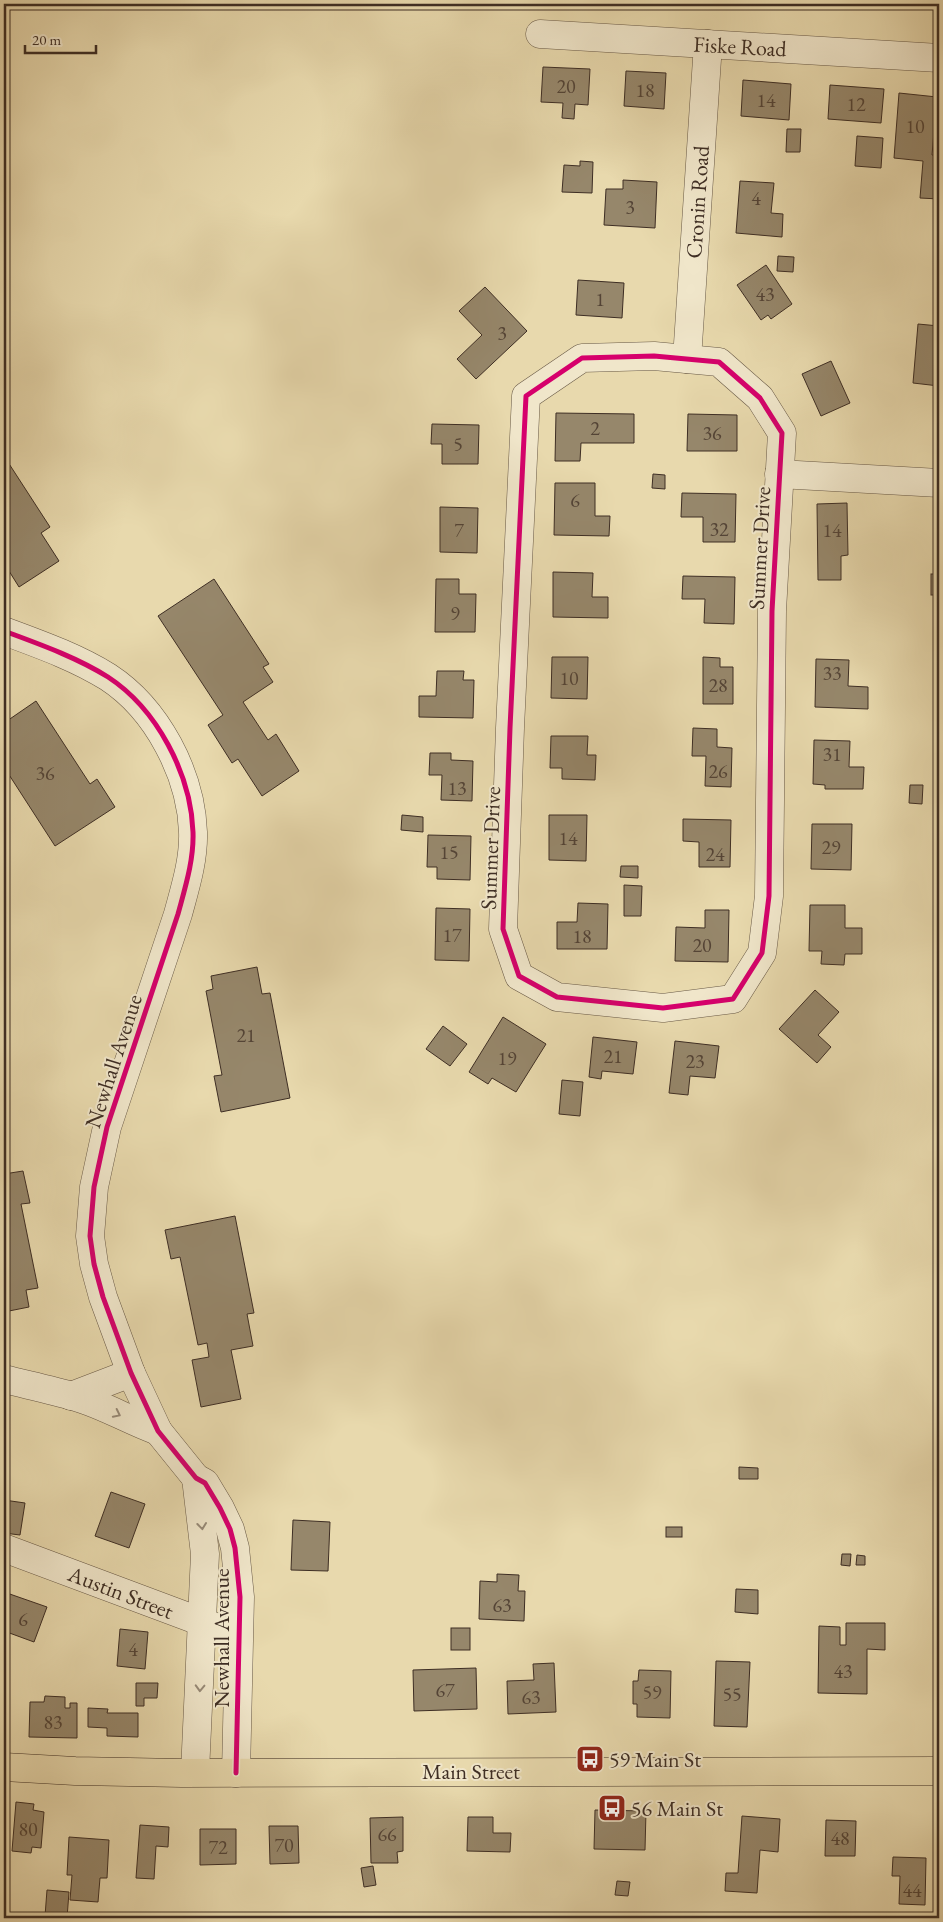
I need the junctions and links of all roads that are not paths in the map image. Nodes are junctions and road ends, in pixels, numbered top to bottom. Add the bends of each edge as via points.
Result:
1 (540, 34) dead end
2 (708, 44) junction
3 (939, 58) edge
4 (687, 359) junction
5 (779, 474) junction
6 (939, 482) edge
7 (4, 631) edge
8 (131, 1373) junction
9 (4, 1379) edge
10 (71, 1396) junction
11 (158, 1431) junction
12 (196, 1478) junction
13 (4, 1548) edge
14 (203, 1622) junction
15 (239, 1636) junction
16 (4, 1767) edge
17 (939, 1771) edge
18 (195, 1772) junction
19 (236, 1773) junction

1 - 2 street, Fiske Road
2 - 3 street, Fiske Road
2 - 4 street, Cronin Road
4 - 5 street, Summer Drive via 719,362 760,398 782,433
4 - 5 street, Summer Drive via 654,356 582,358 526,396 503,928 519,976 558,997 663,1008 733,999 762,953 769,896 772,611
5 - 6 street
7 - 8 street, Newhall Avenue via 80,662 109,678 132,697 152,720 171,751 191,809 193,834 187,883 107,1127 94,1187 90,1236 94,1264
8 - 10 street
8 - 11 street, Newhall Avenue
9 - 10 street, Newhall Avenue
10 -> 11 street, Newhall Avenue
11 - 12 street, Newhall Avenue
12 -> 14 street, Newhall Avenue via 205,1554
12 - 15 street, Newhall Avenue via 205,1483 220,1508 236,1548
13 - 14 street, Austin Street
14 - 15 street, Austin Street
14 -> 18 street, Newhall Avenue
15 - 19 street, Newhall Avenue
16 - 18 main road, Main Street
17 - 19 main road, Main Street
18 - 19 main road, Main Street

